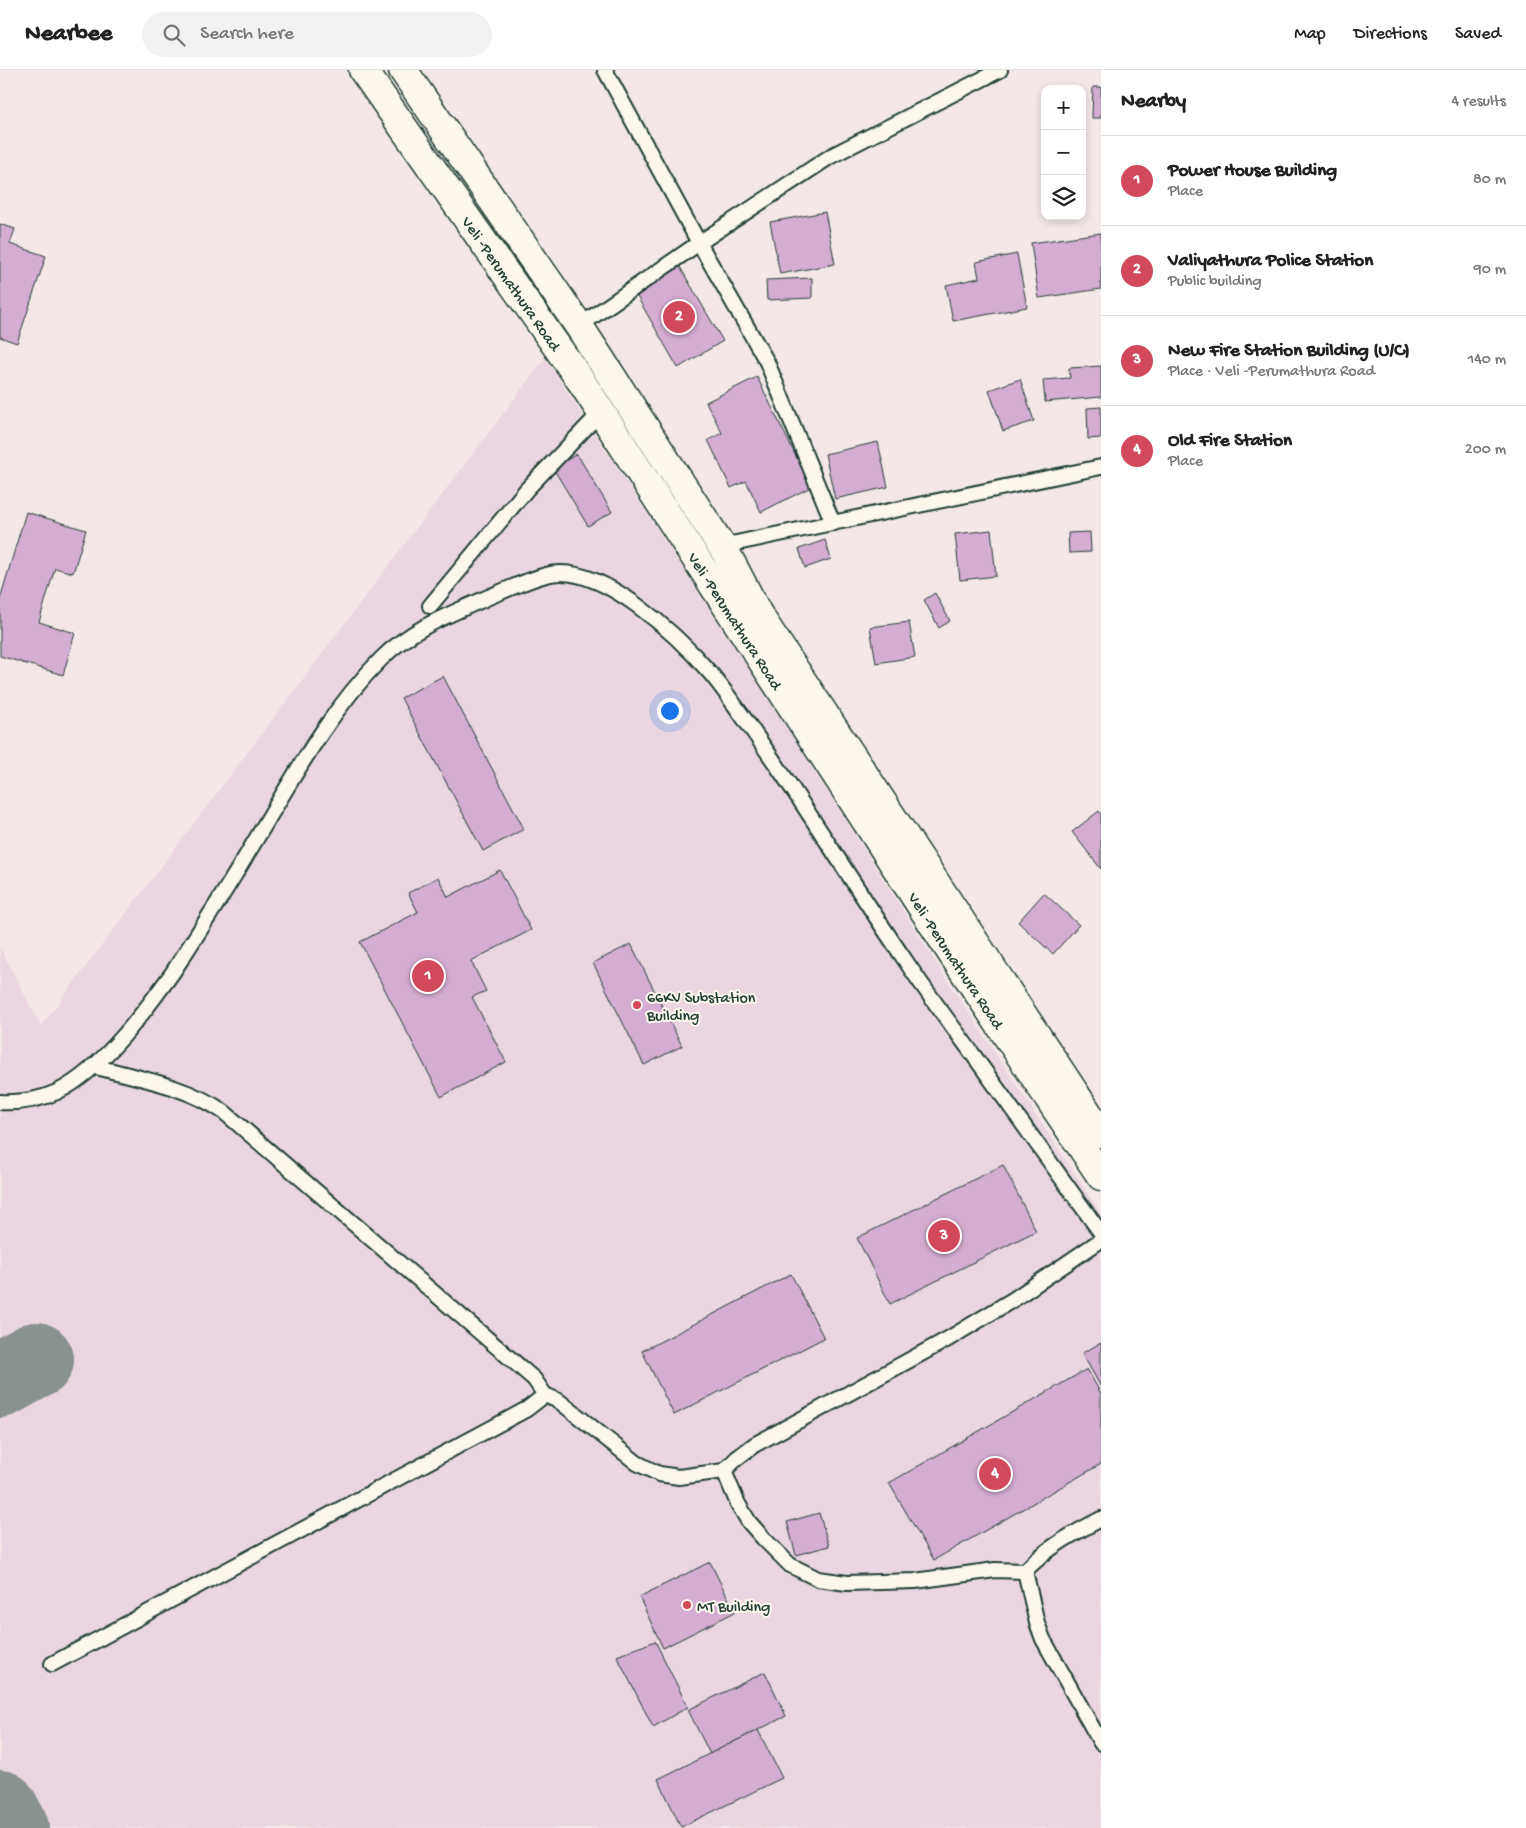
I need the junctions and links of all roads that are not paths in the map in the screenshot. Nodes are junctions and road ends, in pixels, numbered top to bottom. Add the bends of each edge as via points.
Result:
1 (363, 70) edge
2 (403, 70) edge
3 (605, 70) edge
4 (1000, 70) edge
5 (698, 243) junction
6 (579, 326) junction
7 (600, 412) junction
8 (1101, 468) edge
9 (833, 523) junction
10 (722, 546) junction
11 (430, 606) dead end
12 (93, 1066) junction
13 (0, 1102) edge
14 (1101, 1133) edge
15 (1101, 1176) edge
16 (1101, 1233) edge
17 (1101, 1240) edge
18 (545, 1395) junction
19 (724, 1471) junction
20 (1101, 1519) edge
21 (1025, 1572) junction
22 (52, 1664) dead end
23 (1101, 1743) edge

1 - 7 main road, Veli -Perumathura Road
2 - 6 main road
3 - 5 lane
4 - 5 lane via 831,156
5 - 6 lane
5 - 9 lane via 767,362
6 - 10 main road
7 - 11 lane via 527,489
7 - 15 main road, Veli -Perumathura Road via 949,949
8 - 9 lane
9 - 10 lane
10 - 14 main road via 758,614
12 - 13 lane via 56,1093 20,1102
12 - 16 lane via 133,1026 157,994 207,922 331,721 386,654 438,619 551,573 568,574 601,584 640,608 668,631 714,678 792,788 906,962
12 - 18 lane via 195,1096 224,1112 534,1378
17 - 19 lane via 948,1339 754,1445
18 - 19 lane via 559,1401 637,1463 659,1474 679,1477
18 - 22 lane via 527,1409
19 - 21 lane via 749,1522 790,1565 818,1579 847,1583 915,1581 994,1570
20 - 21 lane via 1066,1537
21 - 23 lane via 1043,1640

